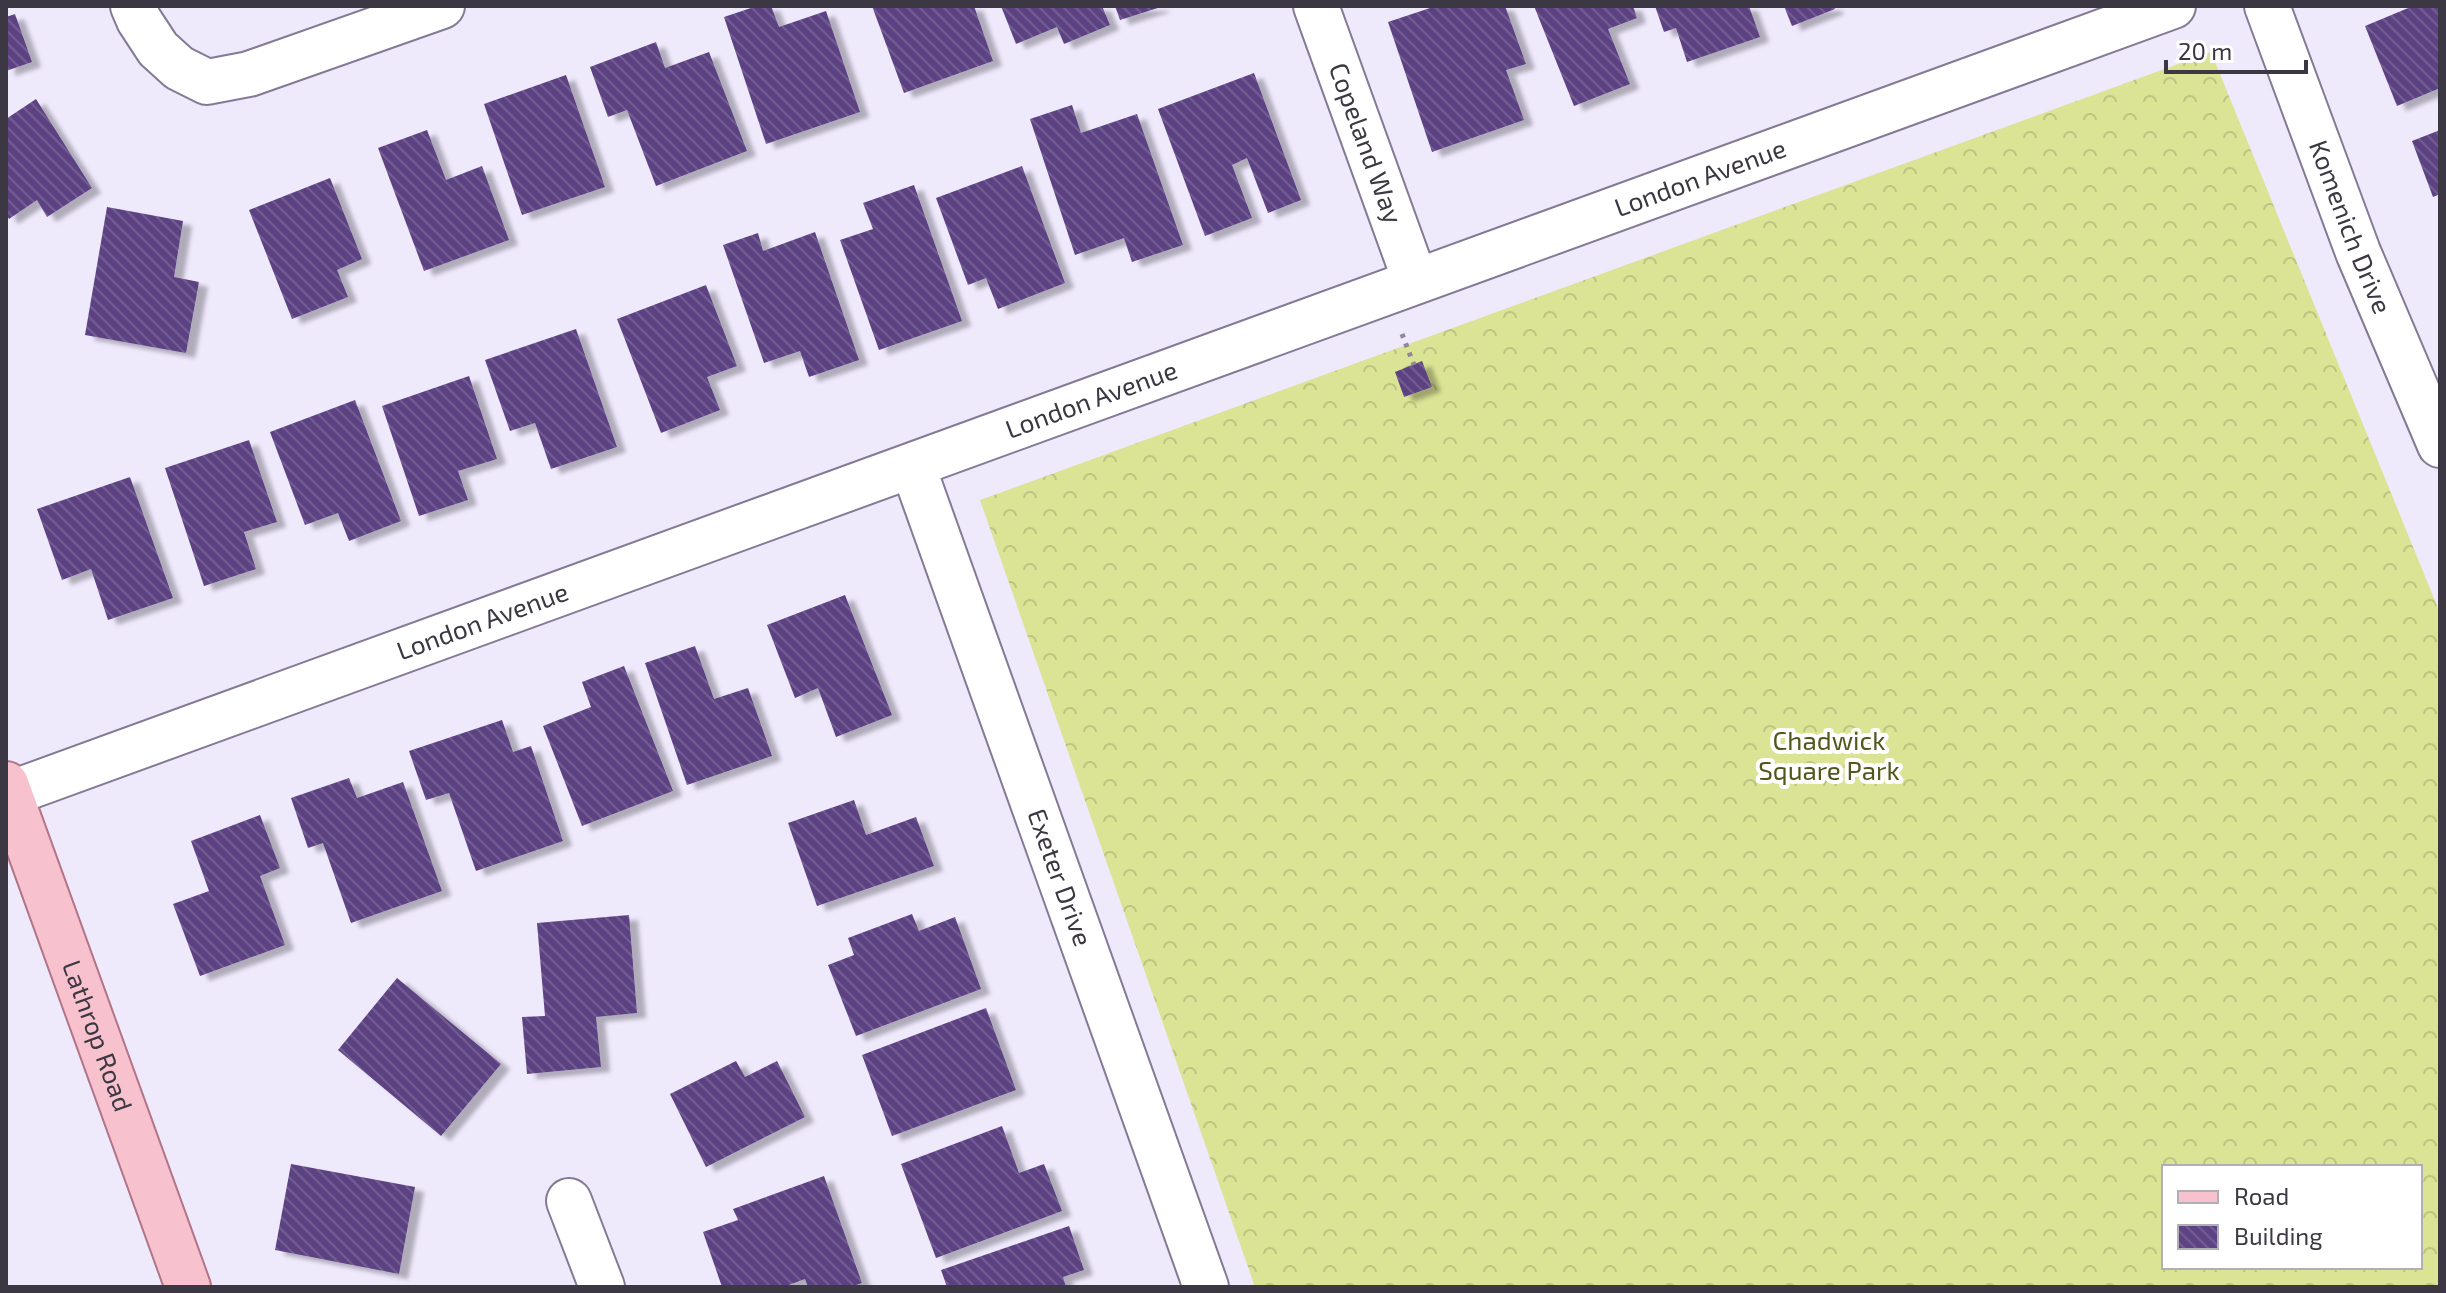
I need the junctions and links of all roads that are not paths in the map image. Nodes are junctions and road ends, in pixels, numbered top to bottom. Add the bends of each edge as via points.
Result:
1 (133, 6) edge
2 (442, 6) edge
3 (1316, 6) edge
4 (2173, 6) edge
5 (2267, 6) edge
6 (1415, 280) junction
7 (2440, 445) edge
8 (913, 467) junction
9 (8, 789) edge
10 (569, 1201) dead end
11 (188, 1287) edge
12 (602, 1287) edge
13 (1206, 1287) edge

1 - 2 street via 158,49 179,68 207,82 249,74
3 - 6 street, Copeland Way
4 - 6 street, London Avenue
5 - 7 street, Komenich Drive via 2358,252
6 - 8 street, London Avenue
8 - 9 street, London Avenue
8 - 13 street, Exeter Drive
9 - 11 main road, Lathrop Road
10 - 12 street

